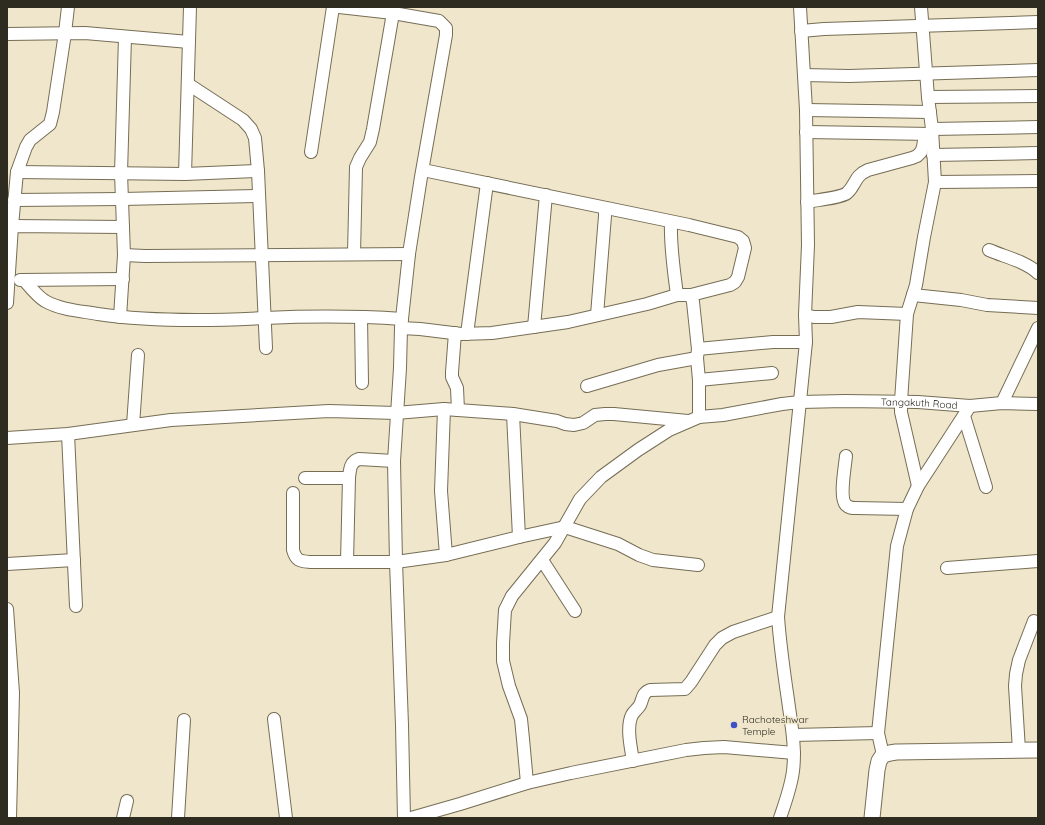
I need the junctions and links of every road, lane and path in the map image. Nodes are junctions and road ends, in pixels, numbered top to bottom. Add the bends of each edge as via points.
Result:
1 (68, 7) edge
2 (190, 7) edge
3 (333, 7) edge
4 (339, 7) edge
5 (800, 7) edge
6 (922, 7) edge
7 (394, 13) junction
8 (1038, 22) edge
9 (923, 25) junction
10 (801, 31) junction
11 (65, 33) junction
12 (7, 34) edge
13 (125, 36) junction
14 (189, 42) junction
15 (1038, 70) edge
16 (926, 74) junction
17 (804, 75) junction
18 (188, 84) junction
19 (1038, 96) edge
20 (928, 97) junction
21 (806, 110) junction
22 (930, 112) junction
23 (1038, 127) edge
24 (806, 132) junction
25 (930, 132) junction
26 (311, 152) dead end
27 (1038, 153) edge
28 (933, 155) junction
29 (422, 170) junction
30 (258, 171) junction
31 (17, 172) junction
32 (121, 173) junction
33 (185, 174) junction
34 (1038, 181) edge
35 (935, 182) junction
36 (487, 183) junction
37 (546, 195) junction
38 (259, 196) junction
39 (122, 199) junction
40 (14, 200) junction
41 (807, 202) junction
42 (605, 208) junction
43 (671, 222) junction
44 (10, 227) edge
45 (123, 227) junction
46 (990, 250) dead end
47 (354, 254) junction
48 (409, 254) junction
49 (124, 255) junction
50 (262, 255) junction
51 (1038, 273) edge
52 (123, 279) junction
53 (8, 280) edge
54 (24, 280) junction
55 (677, 295) junction
56 (690, 295) junction
57 (913, 295) junction
58 (7, 303) edge
59 (1038, 308) edge
60 (907, 314) junction
61 (597, 315) junction
62 (805, 315) junction
63 (120, 317) junction
64 (361, 317) junction
65 (265, 318) junction
66 (402, 324) junction
67 (534, 327) junction
68 (1038, 328) edge
69 (461, 334) junction
70 (806, 342) junction
71 (266, 348) dead end
72 (698, 354) junction
73 (138, 355) dead end
74 (772, 373) dead end
75 (699, 380) junction
76 (362, 383) dead end
77 (587, 386) dead end
78 (901, 401) junction
79 (800, 402) junction
80 (1002, 403) junction
81 (1038, 404) edge
82 (444, 408) junction
83 (458, 410) junction
84 (967, 411) junction
85 (396, 413) junction
86 (513, 414) junction
87 (694, 419) junction
88 (133, 425) junction
89 (68, 434) junction
90 (7, 438) edge
91 (846, 456) dead end
92 (394, 461) junction
93 (305, 478) dead end
94 (349, 478) junction
95 (918, 486) junction
96 (986, 488) dead end
97 (293, 493) dead end
98 (907, 509) junction
99 (565, 527) junction
100 (519, 537) junction
101 (446, 555) junction
102 (74, 560) junction
103 (542, 560) junction
104 (1038, 561) edge
105 (347, 562) junction
106 (396, 562) junction
107 (7, 564) edge
108 (698, 566) dead end
109 (947, 568) dead end
110 (76, 606) dead end
111 (7, 609) edge
112 (575, 611) dead end
113 (778, 617) junction
114 (1034, 621) dead end
115 (8, 624) edge
116 (10, 693) edge
117 (274, 719) dead end
118 (184, 720) dead end
119 (878, 733) junction
120 (793, 735) junction
121 (9, 744) edge
122 (1019, 750) junction
123 (1038, 750) edge
124 (794, 753) junction
125 (883, 755) junction
126 (633, 761) junction
127 (527, 783) junction
128 (127, 800) dead end
129 (10, 818) edge
130 (123, 818) edge
131 (178, 818) edge
132 (286, 818) edge
133 (404, 818) edge
134 (411, 818) edge
135 (780, 818) edge
136 (872, 818) edge

1 - 11 street
2 - 14 street
3 - 26 street
4 - 7 street
5 - 10 street
6 - 9 street
7 - 29 street via 439,21 446,28
7 - 47 street via 370,142 356,167
8 - 9 street
9 - 10 street
9 - 16 street
10 - 17 street
11 - 12 street
11 - 13 street
11 - 31 street via 50,124 30,140
13 - 14 street
13 - 32 street
14 - 18 street
15 - 16 street
16 - 17 street
16 - 20 street
17 - 21 street
18 - 30 street via 243,120 251,129 255,138
18 - 33 street
19 - 20 street
20 - 22 street
21 - 22 street
21 - 24 street
22 - 25 street
23 - 25 street
24 - 25 street
24 - 41 street
25 - 28 street
25 - 41 street via 921,152 912,158 862,172 848,192 842,196
27 - 28 street
28 - 35 street
29 - 36 street
29 - 48 street
30 - 33 street
30 - 38 street
31 - 32 street
31 - 40 street
32 - 33 street
32 - 39 street
34 - 35 street
35 - 57 street
36 - 37 street
36 - 69 street
37 - 42 street
37 - 67 street
38 - 39 street
38 - 50 street
39 - 40 street
39 - 45 street
40 - 44 street
41 - 62 street
42 - 43 street
42 - 61 street
43 - 55 street
43 - 56 street via 738,237 743,241 745,248 735,282
44 - 45 street
44 - 53 street
45 - 49 street
46 - 51 street via 1025,264
47 - 48 street
47 - 50 street
48 - 66 street
49 - 50 street
49 - 52 street
50 - 65 street
52 - 54 street
52 - 63 street
53 - 54 street
53 - 58 street
54 - 63 street via 45,301 60,307
55 - 56 street
55 - 61 street
56 - 72 street via 693,302
57 - 59 street via 987,305
57 - 60 street
60 - 62 street via 858,312 831,317
60 - 78 street
61 - 67 street
62 - 70 street
63 - 65 street via 170,320
64 - 65 street
64 - 66 street
64 - 76 street
65 - 71 street
66 - 69 street
66 - 85 street
67 - 69 street
68 - 80 street
69 - 83 street via 452,377 457,388
70 - 72 street via 773,342
70 - 79 street
72 - 75 street
72 - 77 street
73 - 88 street
74 - 75 street
75 - 87 street
78 - 79 street, Tangakuth Road
78 - 84 street, Tangakuth Road
78 - 95 street via 901,412
79 - 87 street, Tangakuth Road
79 - 113 street
80 - 81 street, Tangakuth Road
80 - 84 street, Tangakuth Road
82 - 83 street
82 - 85 street
82 - 101 street via 441,491
83 - 86 street
84 - 95 street
84 - 96 street
85 - 88 street via 329,411 171,420
85 - 92 street
86 - 87 street via 574,425 583,423 595,415 605,414
86 - 100 street
87 - 99 street via 669,430 601,477 580,499
88 - 89 street
89 - 90 street
89 - 102 street
91 - 98 street via 843,491 845,504 856,508
92 - 94 street via 359,459 351,464
92 - 106 street
93 - 94 street
94 - 105 street
95 - 98 street
97 - 105 street via 292,550 295,557 300,561 310,562
98 - 119 street via 897,546
99 - 100 street
99 - 103 street
99 - 108 street via 618,544 653,560
100 - 101 street
101 - 106 street
102 - 107 street
102 - 110 street
103 - 112 street
103 - 127 street via 512,596 505,610 502,643 503,660 524,739
104 - 109 street
105 - 106 street
106 - 133 street
111 - 115 street
113 - 120 street via 780,649
113 - 126 street via 722,638 685,689 646,692 631,716 630,748
114 - 122 street via 1016,674
115 - 116 street
116 - 121 street
117 - 132 street
118 - 131 street
119 - 120 street
119 - 125 street
120 - 124 street
121 - 129 street
122 - 123 main road
122 - 125 main road via 896,752
124 - 126 street via 704,748
124 - 135 street via 791,782
125 - 136 main road via 877,770
126 - 127 street
127 - 134 street
128 - 130 street

